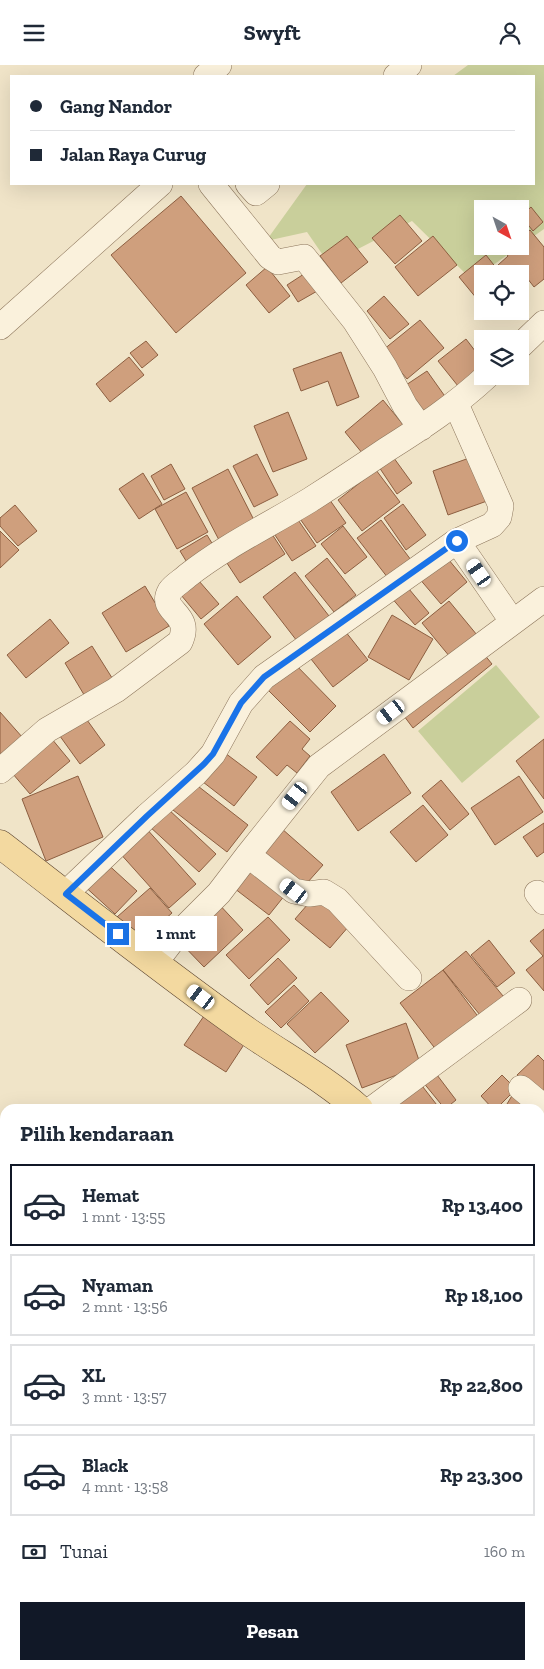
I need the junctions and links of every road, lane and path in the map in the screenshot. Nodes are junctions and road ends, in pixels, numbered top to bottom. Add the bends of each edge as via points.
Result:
1 (220, 65) edge
2 (409, 65) edge
3 (207, 75) edge
4 (397, 75) edge
5 (159, 185) edge
6 (212, 185) edge
7 (249, 185) edge
8 (266, 185) edge
9 (544, 323) edge
10 (0, 327) edge
11 (529, 337) edge
12 (477, 385) edge
13 (456, 404) junction
14 (421, 428) junction
15 (457, 541) junction
16 (544, 599) edge
17 (512, 621) junction
18 (0, 771) edge
19 (0, 844) edge
20 (248, 855) junction
21 (66, 894) junction
22 (155, 963) junction
23 (409, 978) dead end
24 (519, 1001) dead end
25 (521, 1088) dead end
26 (353, 1104) edge
27 (379, 1104) edge
28 (540, 1104) edge

1 - 3 street
2 - 4 street
5 - 10 street
6 - 14 street via 270,257 278,262 304,257 355,321
7 - 8 street via 256,193
9 - 11 street
12 - 13 street
13 - 14 street
13 - 15 street via 501,507 499,517 492,525
14 - 18 street via 200,566 171,590 168,597 168,605 184,623 180,642 116,690 47,730
15 - 17 street
15 - 21 street via 264,677 241,703 207,761
16 - 17 street
17 - 20 street via 319,766
19 - 21 main road
20 - 22 street via 219,893 175,937
20 - 23 street via 294,891 324,892 337,900
21 - 22 main road
22 - 26 main road
24 - 27 street
25 - 28 street

